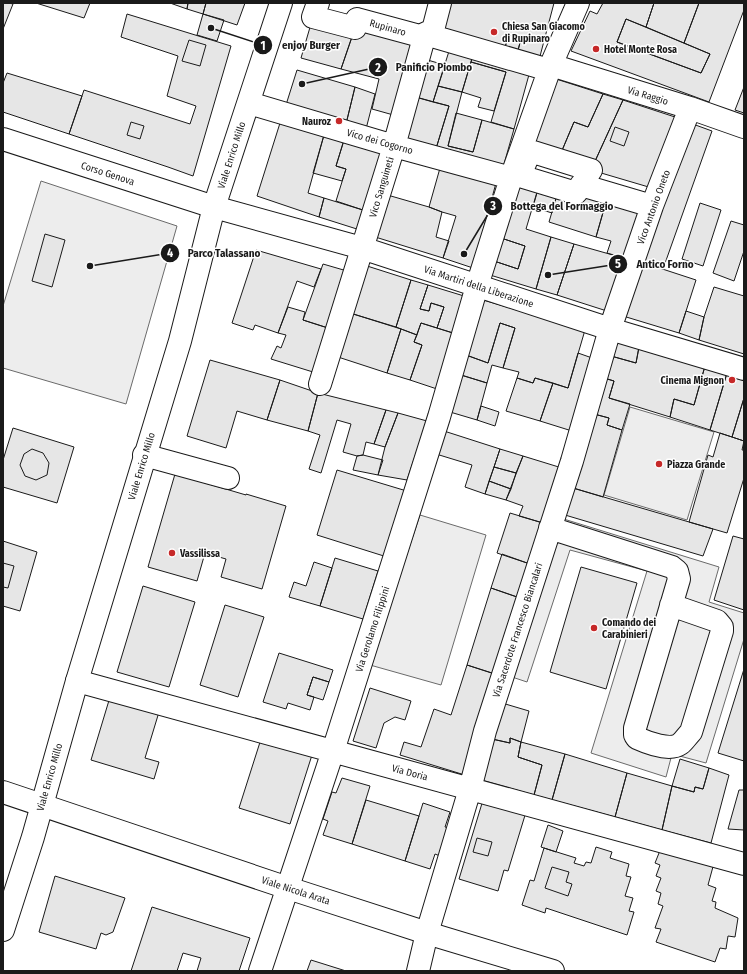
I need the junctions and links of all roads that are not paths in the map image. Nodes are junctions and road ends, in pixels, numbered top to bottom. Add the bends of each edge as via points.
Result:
1 (280, 3) edge
2 (318, 3) edge
3 (440, 3) edge
4 (578, 3) edge
5 (425, 34) junction
6 (550, 67) junction
7 (248, 103) junction
8 (690, 108) junction
9 (744, 127) edge
10 (3, 139) edge
11 (394, 146) junction
12 (518, 168) junction
13 (652, 206) junction
14 (214, 207) junction
15 (362, 248) junction
16 (477, 286) junction
17 (610, 329) junction
18 (744, 369) edge
19 (320, 384) dead end
20 (144, 455) junction
21 (228, 478) dead end
22 (550, 528) junction
23 (671, 605) junction
24 (77, 681) junction
25 (334, 751) junction
26 (470, 788) junction
27 (3, 792) edge
28 (41, 805) junction
29 (744, 864) edge
30 (288, 888) junction
31 (3, 930) edge
32 (427, 933) junction
33 (260, 971) edge
34 (418, 971) edge
35 (553, 971) edge

1 - 7 street, Viale Enrico Millo
2 - 5 street, Rupinaro via 314,17 355,28 358,19 420,36
3 - 5 street via 432,30
4 - 6 street, Via Gerolamo Filippini
5 - 6 street, Via Raggio
5 - 11 street, Vico Sanguineti
6 - 8 street, Via Raggio
6 - 12 street, Via Gerolamo Filippini
7 - 11 street, Vico dei Cogorno
7 - 14 street, Viale Enrico Millo
8 - 9 street, Via Raggio
8 - 13 street, Vico Antonio Oneto
10 - 14 street, Corso Genova
11 - 12 street, Vico dei Cogorno
11 - 15 street, Vico Sanguineti
12 - 13 street via 530,151 591,170 581,185
12 - 16 street, Via Gerolamo Filippini
13 - 17 street, Vico Antonio Oneto
14 - 15 street, Via Martiri della Liberazione
14 - 20 street, Viale Enrico Millo via 180,341
15 - 16 street, Via Martiri della Liberazione
15 - 19 street, Vico Sanguineti
16 - 17 street, Via Martiri della Liberazione
16 - 25 street, Via Gerolamo Filippini via 439,417
17 - 18 street, Via Martiri della Liberazione
17 - 22 street, Via Sacerdote Francesco Biancalari
20 - 21 street
20 - 24 street, Viale Enrico Millo
22 - 23 street via 672,567 677,571 679,578
22 - 26 street, Via Sacerdote Francesco Biancalari via 485,731
23 - 23 street via 635,728 637,738 666,747 679,744 691,732 722,631 717,621
24 - 25 street, Via Doria
24 - 28 street, Viale Enrico Millo
25 - 26 street, Via Doria
25 - 30 street, Via Gerolamo Filippini
26 - 29 street, Via Doria
26 - 32 street, Via Sacerdote Francesco Biancalari
27 - 28 street, Viale Nicola Arata
28 - 30 street, Viale Nicola Arata
28 - 31 street, Viale Enrico Millo
30 - 32 street, Viale Nicola Arata
30 - 33 street, Via Gerolamo Filippini
32 - 34 street, Via Sacerdote Francesco Biancalari
32 - 35 street, Viale Nicola Arata

